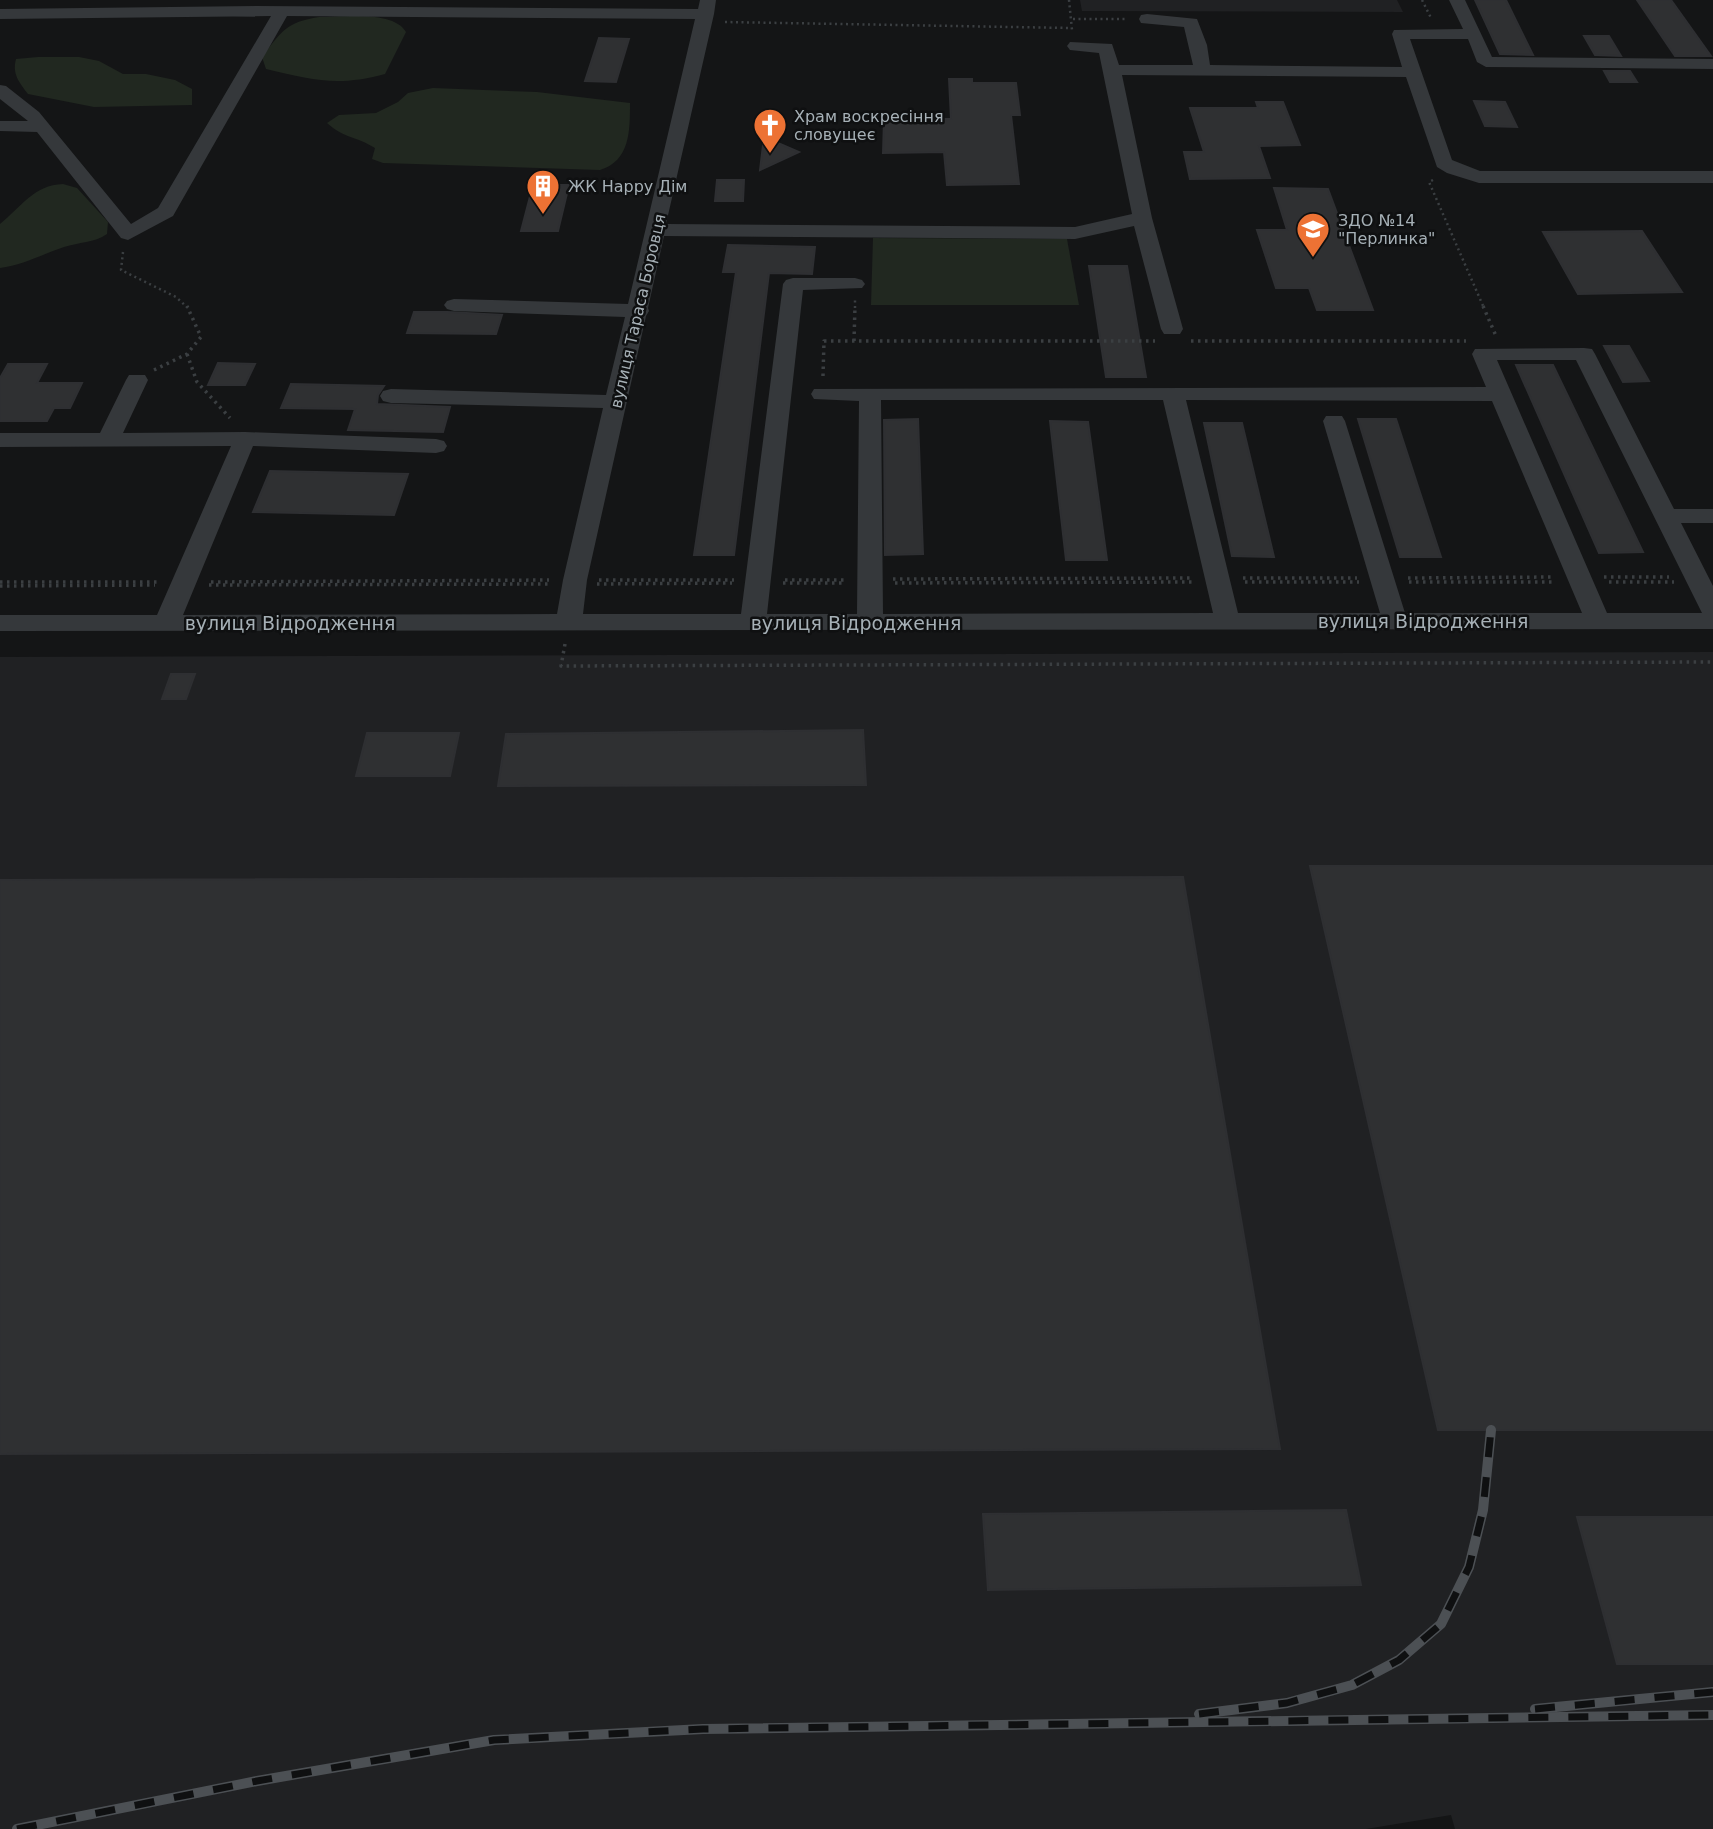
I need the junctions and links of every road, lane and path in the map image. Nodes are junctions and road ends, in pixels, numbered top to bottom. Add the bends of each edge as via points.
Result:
1 (1069, 0) edge
2 (1457, 0) edge
3 (261, 5) edge
4 (46, 6) edge
5 (282, 11) junction
6 (706, 12) edge
7 (0, 13) edge
8 (1073, 19) junction
9 (1147, 19) joint
10 (1071, 28) junction
11 (1474, 34) junction
12 (1076, 46) joint
13 (1713, 64) edge
14 (1202, 68) junction
15 (1112, 70) junction
16 (1415, 72) junction
17 (3, 98) edge
18 (0, 126) edge
19 (39, 127) junction
20 (1454, 169) junction
21 (1713, 177) edge
22 (1142, 218) junction
23 (657, 230) junction
24 (128, 234) junction
25 (855, 284) dead end
26 (454, 305) dead end
27 (639, 311) junction
28 (1166, 335) joint
29 (1187, 341) dead end
30 (1501, 347) junction
31 (187, 354) junction
32 (137, 380) joint
33 (1173, 393) junction
34 (822, 394) joint
35 (870, 394) junction
36 (1500, 394) junction
37 (391, 396) dead end
38 (616, 402) junction
39 (1334, 421) dead end
40 (245, 439) junction
41 (0, 440) edge
42 (108, 440) junction
43 (436, 446) dead end
44 (1665, 516) junction
45 (1713, 516) edge
46 (1713, 611) edge
47 (1227, 621) junction
48 (1598, 621) junction
49 (1713, 621) edge
50 (569, 622) junction
51 (1395, 622) junction
52 (0, 623) edge
53 (870, 623) junction
54 (166, 624) junction
55 (753, 624) junction
56 (1713, 662) edge

1 - 8 path
2 - 11 street
3 - 4 street
3 - 5 street
4 - 7 street
5 - 6 street
5 - 24 street via 166,212
6 - 10 path
6 - 23 street, вулиця Тараса Боровця
8 - 9 path
8 - 10 path
9 - 14 street via 1191,23
10 - 12 path
11 - 13 street via 1486,62
11 - 16 street via 1400,34
12 - 15 street via 1106,48
14 - 15 street
14 - 16 street
15 - 22 street
16 - 20 street via 1444,163
17 - 19 street via 33,116
18 - 19 street
19 - 24 street
20 - 21 street via 1479,177
20 - 30 path via 1429,182
22 - 23 street via 1074,233
22 - 28 street
23 - 27 street, вулиця Тараса Боровця
24 - 31 path via 121,270 132,280 174,296 190,310 201,337
25 - 55 street via 793,284
26 - 27 street
27 - 38 street, вулиця Тараса Боровця
28 - 34 path via 824,341
29 - 30 path
30 - 36 street via 1483,355
30 - 44 street via 1584,354
31 - 32 path
31 - 40 path via 196,384
32 - 42 street
33 - 35 street
33 - 36 street
33 - 47 street
34 - 35 street
35 - 53 street
36 - 48 street
37 - 38 street
38 - 50 street, вулиця Тараса Боровця
39 - 51 street
40 - 42 street
40 - 43 street
40 - 54 street
41 - 42 street
44 - 45 street
44 - 46 street
47 - 51 street, вулиця Відродження
47 - 53 street, вулиця Відродження
48 - 49 street, вулиця Відродження
48 - 51 street, вулиця Відродження
50 - 54 street, вулиця Відродження
50 - 55 street, вулиця Відродження
50 - 56 path via 561,666
52 - 54 street, вулиця Відродження
53 - 55 street, вулиця Відродження

